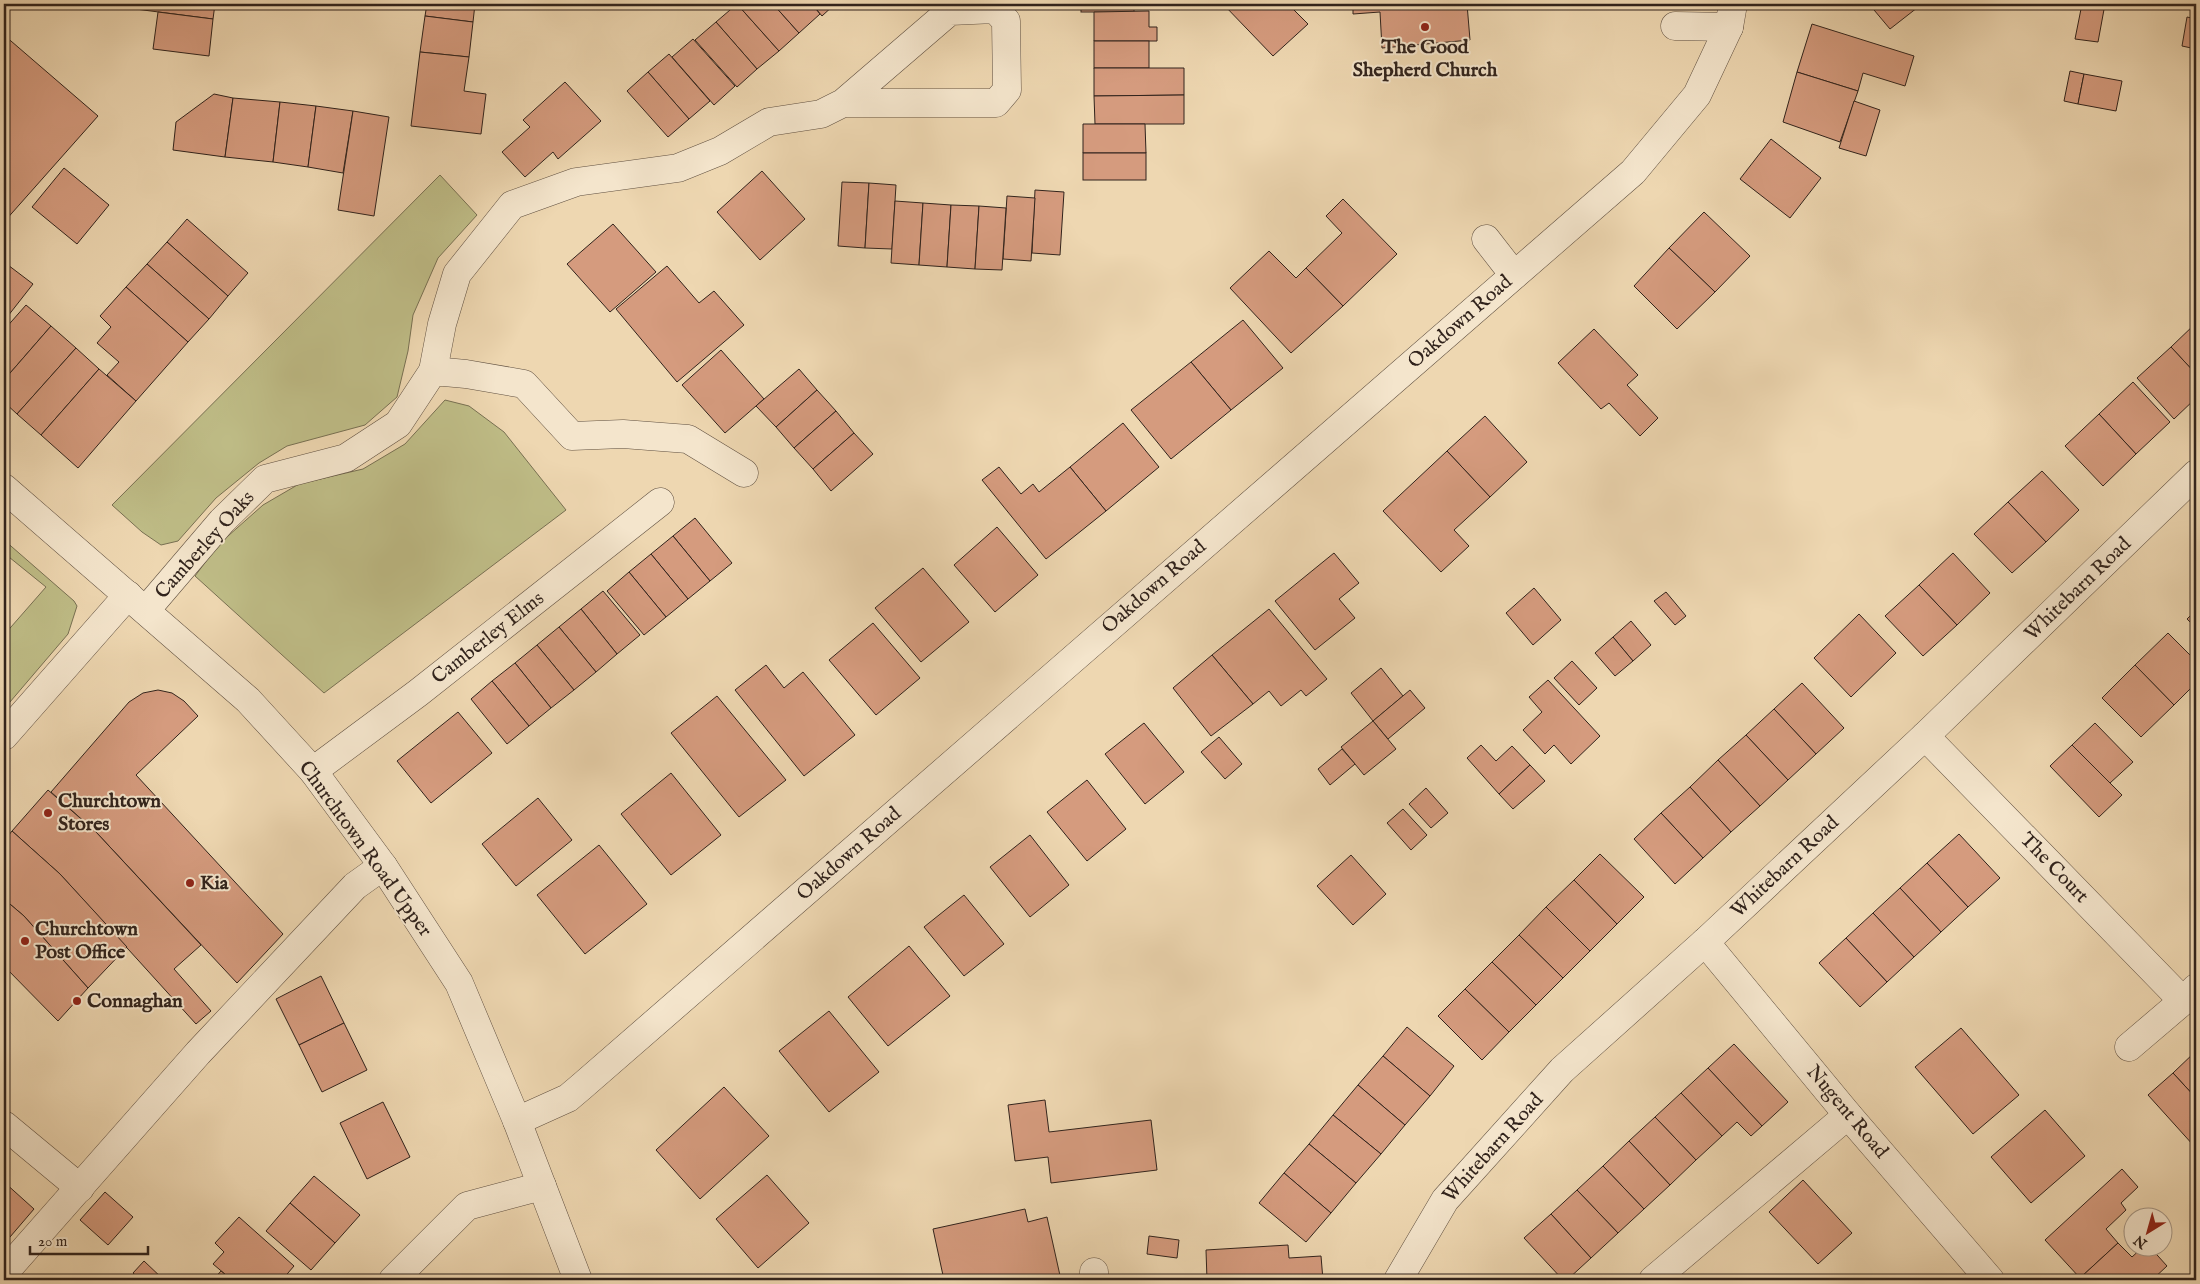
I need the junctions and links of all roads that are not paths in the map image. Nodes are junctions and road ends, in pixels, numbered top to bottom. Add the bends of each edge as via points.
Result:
1 (1731, 15) edge
2 (1675, 26) dead end
3 (843, 103) junction
4 (1486, 240) dead end
5 (1514, 275) junction
6 (433, 371) junction
7 (744, 473) dead end
8 (2196, 474) edge
9 (4, 488) edge
10 (660, 502) dead end
11 (137, 602) junction
12 (4, 736) edge
13 (1926, 736) junction
14 (313, 772) junction
15 (383, 866) junction
16 (1705, 942) junction
17 (2189, 994) edge
18 (2129, 1047) dead end
19 (1848, 1115) junction
20 (517, 1122) junction
21 (4, 1125) edge
22 (542, 1186) junction
23 (80, 1188) junction
24 (4, 1273) edge
25 (393, 1280) edge
26 (578, 1280) edge
27 (1398, 1280) edge
28 (1653, 1280) edge
29 (1990, 1280) edge

1 - 2 street
1 - 5 street, Oakdown Road via 1698,95 1633,172
3 - 3 street, Camberley Oaks via 950,11 994,10 1006,21 1007,90 996,103
3 - 6 street, Camberley Oaks via 820,114 769,122 720,151 678,168 576,182 512,204 457,274 442,324
4 - 5 street
5 - 20 street, Oakdown Road via 581,1087 568,1098
6 - 7 street via 524,384 572,436 623,434 688,439
6 - 11 street, Camberley Oaks via 398,424 346,458 265,479
8 - 13 street, Whitebarn Road
9 - 11 street, Churchtown Road Upper
10 - 14 street, Camberley Elms via 418,694
11 - 12 street, Camberley Oaks
11 - 14 street, Churchtown Road Upper via 248,700
13 - 16 street, Whitebarn Road
13 - 17 street, The Court
14 - 15 street, Churchtown Road Upper
15 - 20 street, Churchtown Road Upper via 459,983
15 - 23 street via 355,886 314,929 198,1053
16 - 19 street, Nugent Road
16 - 27 street, Whitebarn Road via 1562,1070 1444,1200
17 - 18 street, The Court
19 - 28 street
19 - 29 street, Nugent Road
20 - 22 street, Churchtown Road Upper
21 - 23 street
22 - 25 street via 468,1206
22 - 26 street, Churchtown Road Upper
23 - 24 street

